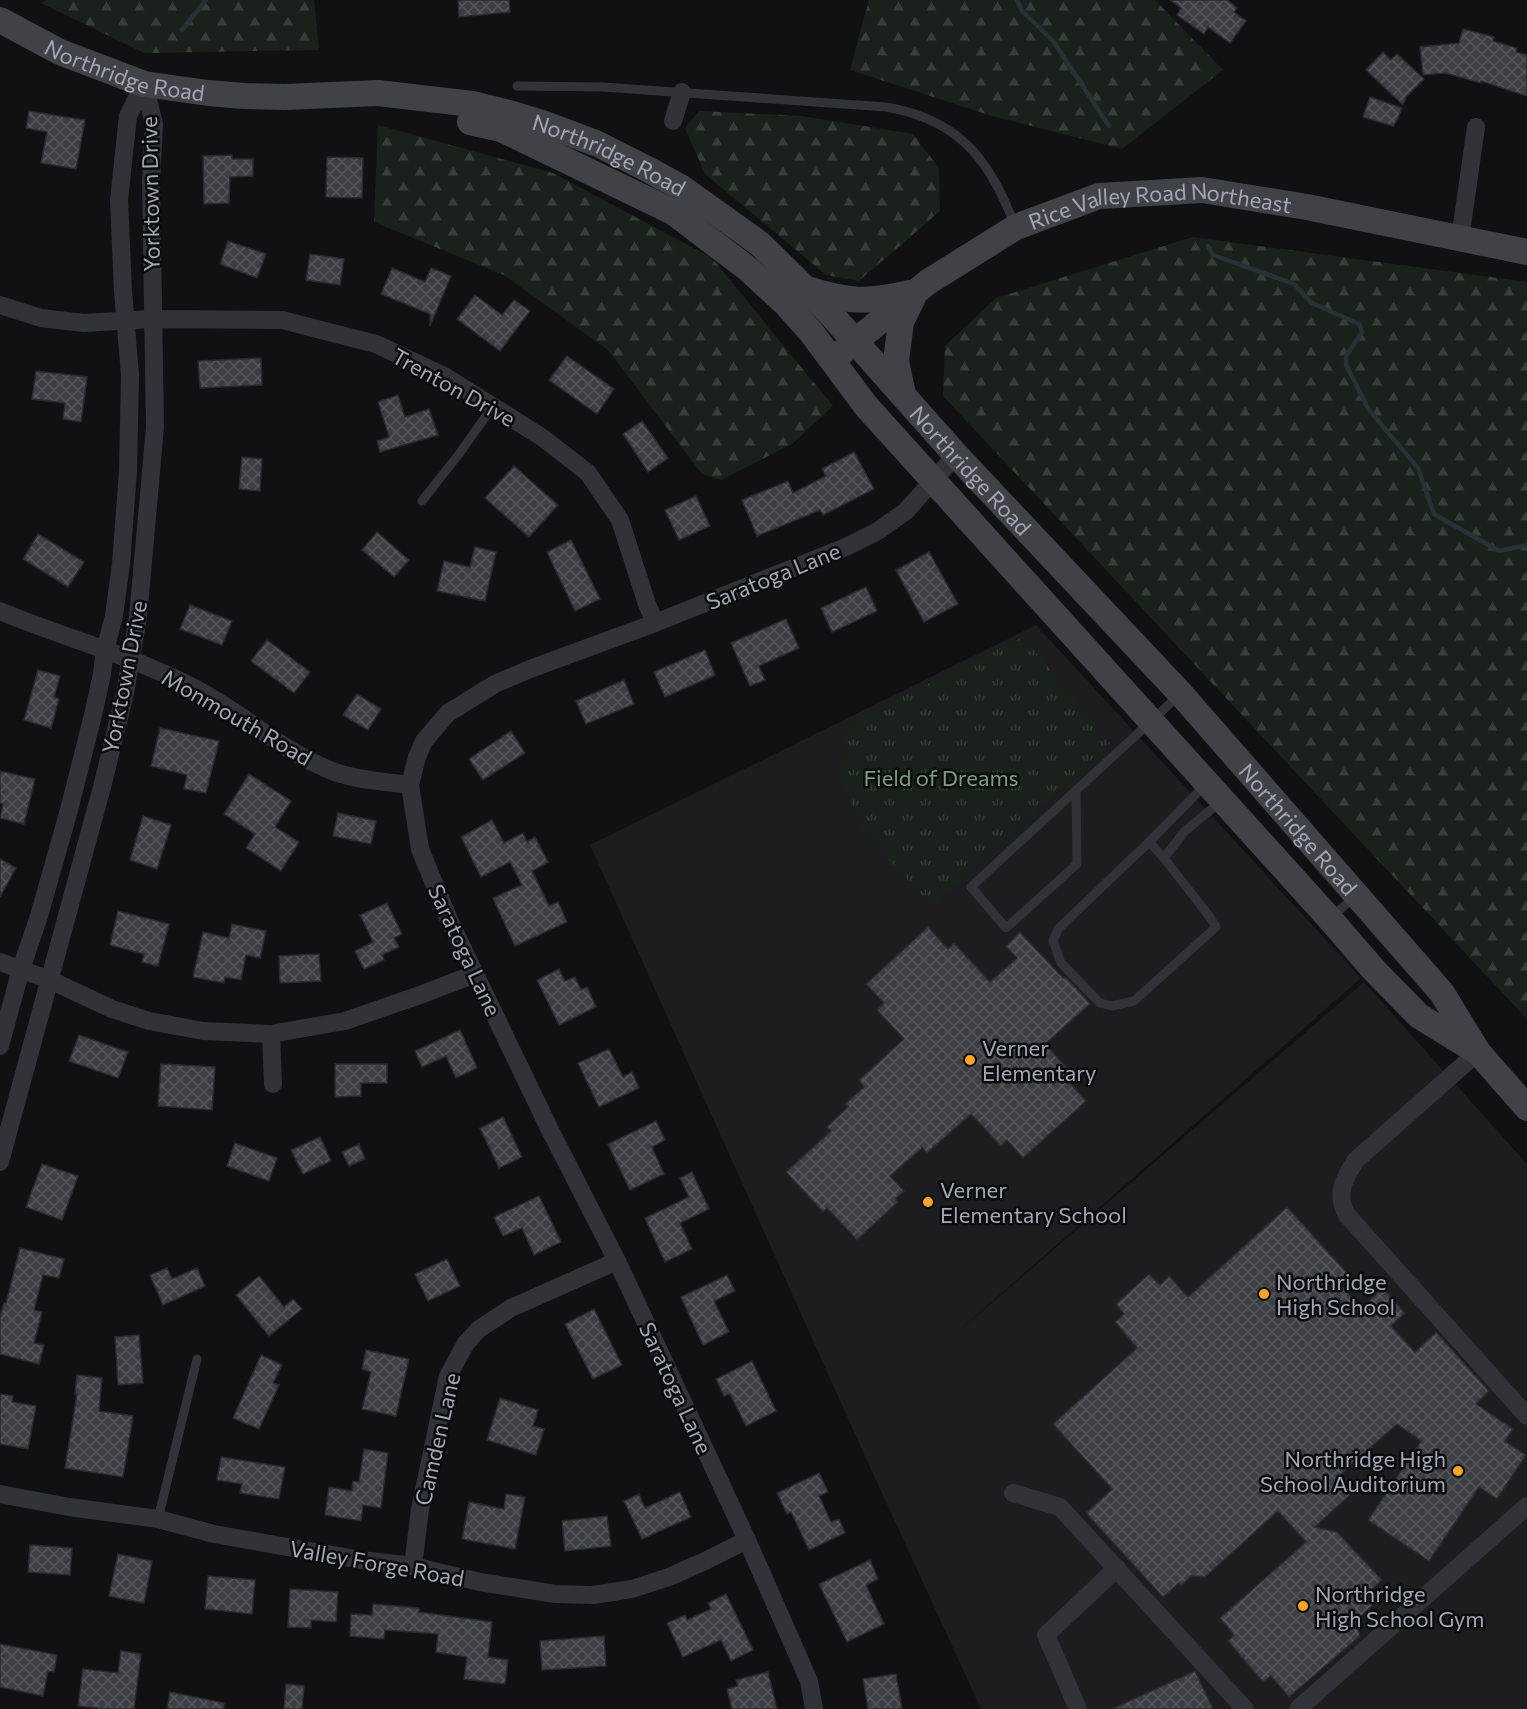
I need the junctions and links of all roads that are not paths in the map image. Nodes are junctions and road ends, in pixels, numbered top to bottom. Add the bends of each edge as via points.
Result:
1 (0, 20) edge
2 (144, 84) junction
3 (517, 86) dead end
4 (682, 92) junction
5 (332, 96) junction
6 (673, 121) dead end
7 (1476, 127) dead end
8 (1016, 227) junction
9 (1460, 239) junction
10 (1527, 252) edge
11 (806, 289) junction
12 (916, 291) junction
13 (0, 305) edge
14 (152, 319) junction
15 (125, 320) junction
16 (854, 341) junction
17 (833, 360) junction
18 (903, 395) junction
19 (493, 406) junction
20 (956, 455) junction
21 (934, 481) junction
22 (422, 501) dead end
23 (0, 611) edge
24 (655, 623) junction
25 (105, 650) junction
26 (132, 659) junction
27 (1181, 694) junction
28 (1151, 721) junction
29 (410, 785) junction
30 (1076, 790) junction
31 (1215, 791) junction
32 (1149, 842) junction
33 (1164, 858) junction
34 (1357, 895) junction
35 (1330, 919) junction
36 (0, 962) edge
37 (21, 969) junction
38 (475, 974) junction
39 (50, 980) junction
40 (271, 1034) junction
41 (0, 1046) edge
42 (1479, 1052) junction
43 (273, 1084) dead end
44 (1527, 1107) edge
45 (0, 1162) edge
46 (617, 1261) junction
47 (197, 1359) dead end
48 (1527, 1416) edge
49 (1013, 1493) dead end
50 (0, 1494) edge
51 (1527, 1506) edge
52 (158, 1519) junction
53 (747, 1540) junction
54 (413, 1566) junction
55 (1117, 1568) junction
56 (814, 1709) edge
57 (1078, 1709) edge
58 (1245, 1709) edge
59 (1298, 1709) edge

1 - 2 main road, Northridge Road via 60,52
2 - 5 main road, Northridge Road via 244,96
2 - 14 street, Yorktown Drive via 154,124
2 - 15 street, Yorktown Drive via 128,116 119,200
3 - 4 lane
4 - 6 street
4 - 8 lane via 886,106 923,116 956,134 976,155 993,179
5 - 11 main road, Northridge Road via 378,93 439,104 472,104 545,123 598,144 682,188 760,244
5 - 17 main road, Northridge Road via 501,129 673,212 780,298
7 - 9 street
8 - 9 main road, Rice Valley Road Northeast via 1099,196 1202,190
8 - 12 main road, Rice Valley Road Northeast
9 - 10 main road, Rice Valley Road Northeast
11 - 12 main road via 863,301
11 - 16 main road, Northridge Road
12 - 16 main road, Rice Valley Road Northeast
12 - 18 main road via 901,322 897,361
13 - 15 street, Trenton Drive via 41,318 84,323
14 - 15 street, Trenton Drive
14 - 19 street, Trenton Drive via 282,320 376,344 446,377
14 - 26 street, Yorktown Drive via 155,427
15 - 25 street, Yorktown Drive via 130,375 128,471 121,564
16 - 17 main road, Rice Valley Road Northeast
16 - 18 main road, Northridge Road
17 - 21 main road, Northridge Road via 866,406
18 - 20 main road, Northridge Road
19 - 22 lane
19 - 24 street, Trenton Drive via 588,473 620,520
20 - 21 street, Saratoga Lane
20 - 27 main road, Northridge Road
21 - 24 street, Saratoga Lane via 906,511 878,531
21 - 28 main road, Northridge Road
23 - 25 street, Monmouth Road
24 - 29 street, Saratoga Lane via 495,684 448,713 424,741
25 - 26 street, Monmouth Road
25 - 37 street, Yorktown Drive via 69,810
26 - 29 street, Monmouth Road via 196,688 275,741 326,769
26 - 39 street, Yorktown Drive
27 - 28 lane
27 - 34 main road, Northridge Road
28 - 30 lane
28 - 31 main road, Northridge Road
29 - 38 street, Saratoga Lane via 420,849
30 - 30 lane via 1077,864 1006,928 970,887
31 - 32 lane
31 - 33 lane
31 - 35 main road, Northridge Road
32 - 33 lane
32 - 33 lane via 1058,929 1053,941 1061,963 1100,1003 1112,1006 1134,1001 1216,927
34 - 35 lane
34 - 42 main road, Northridge Road via 1442,993
35 - 42 main road, Northridge Road via 1419,1017
36 - 37 street
37 - 39 street
37 - 41 street, Yorktown Drive
38 - 40 street via 345,1021
38 - 46 street, Saratoga Lane
39 - 40 street via 112,1009 149,1021 203,1031
39 - 45 street, Yorktown Drive
40 - 43 street
42 - 44 main road, Northridge Road
42 - 48 street via 1356,1160 1346,1174 1341,1199 1347,1215
46 - 53 street, Saratoga Lane
46 - 54 street, Camden Lane via 511,1308 479,1329 466,1343 448,1376 420,1509
47 - 52 lane
49 - 55 street via 1060,1507
50 - 52 street, Valley Forge Road via 69,1508
51 - 59 street
52 - 54 street, Valley Forge Road via 214,1534
53 - 54 street, Valley Forge Road via 669,1577 632,1589 593,1595 555,1594 480,1582
53 - 56 street, Saratoga Lane via 809,1681
55 - 57 street via 1046,1635
55 - 58 street

